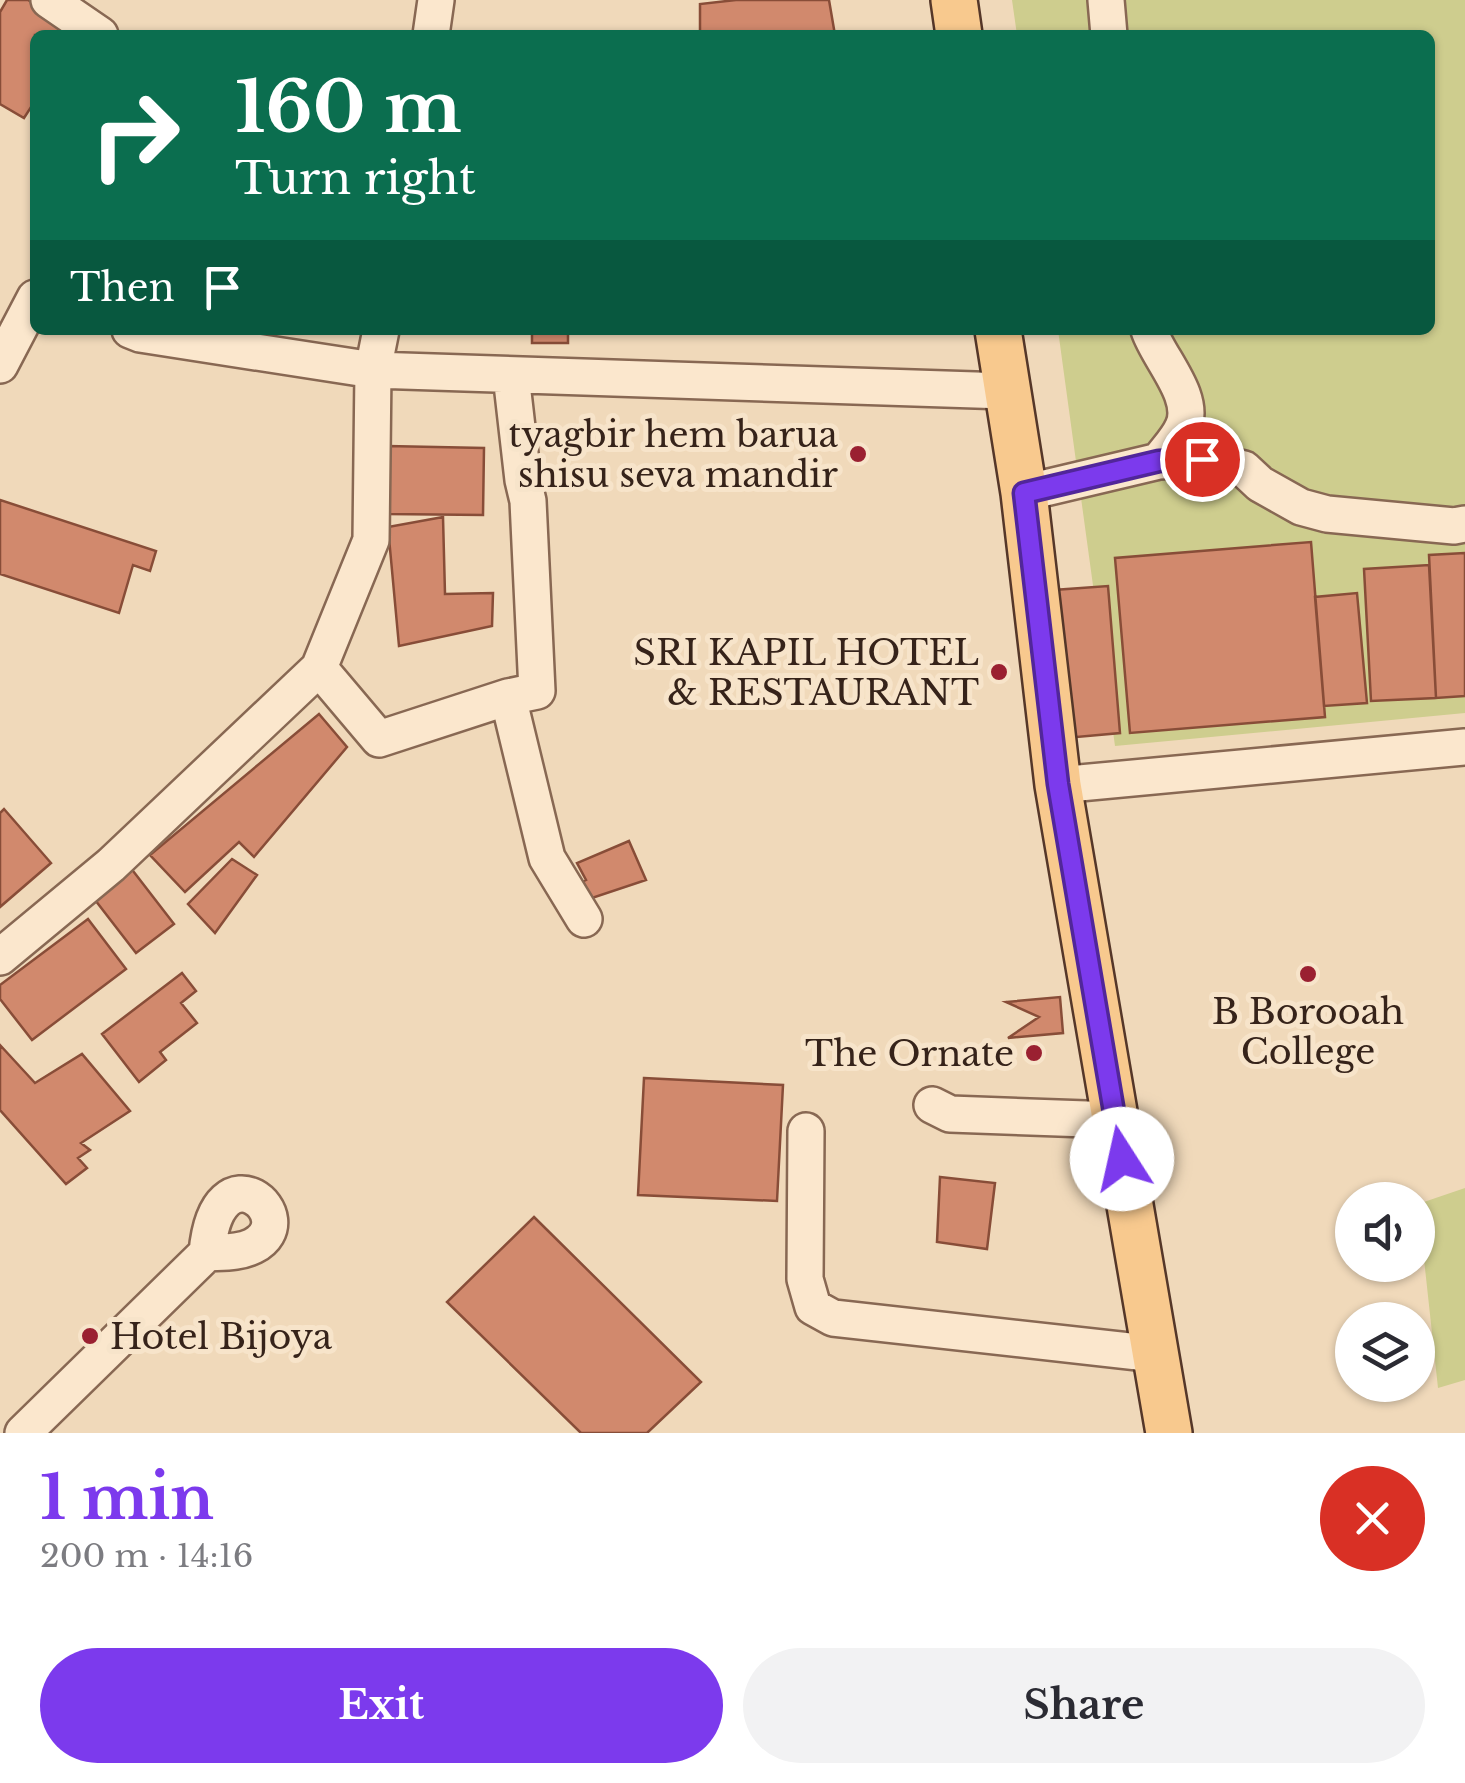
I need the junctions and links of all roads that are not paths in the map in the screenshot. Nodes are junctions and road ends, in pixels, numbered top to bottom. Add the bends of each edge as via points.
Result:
1 (48, 0) edge
2 (436, 0) edge
3 (954, 0) edge
4 (1106, 0) edge
5 (93, 30) edge
6 (432, 30) edge
7 (958, 30) edge
8 (1109, 30) edge
9 (30, 308) edge
10 (146, 335) edge
11 (380, 335) edge
12 (999, 335) edge
13 (1150, 335) edge
14 (0, 365) edge
15 (373, 370) junction
16 (511, 375) junction
17 (1006, 391) junction
18 (1159, 461) junction
19 (1024, 493) junction
20 (1465, 524) edge
21 (319, 668) junction
22 (508, 697) junction
23 (1465, 746) edge
24 (1058, 784) junction
25 (584, 919) dead end
26 (0, 957) edge
27 (932, 1105) dead end
28 (1115, 1120) junction
29 (806, 1132) dead end
30 (207, 1253) dead end
31 (1156, 1354) junction
32 (24, 1433) edge
33 (1169, 1433) edge

1 - 5 street
2 - 6 street
3 - 7 main road
4 - 8 street
9 - 14 street
10 - 15 street
11 - 15 street
12 - 17 main road
13 - 18 street via 1185,406 1184,425
15 - 16 street
15 - 21 street via 371,540
16 - 17 street
16 - 22 street via 528,501 537,691
17 - 19 main road
18 - 19 street
18 - 20 street via 1202,459 1244,469 1282,498 1327,514
19 - 24 main road
21 - 22 street via 379,739
21 - 26 street via 111,865
22 - 25 street via 548,858
23 - 24 street
24 - 28 main road
27 - 28 street via 950,1114
28 - 31 main road
29 - 31 street via 806,1279 813,1307 833,1318
30 - 32 street
31 - 33 main road

